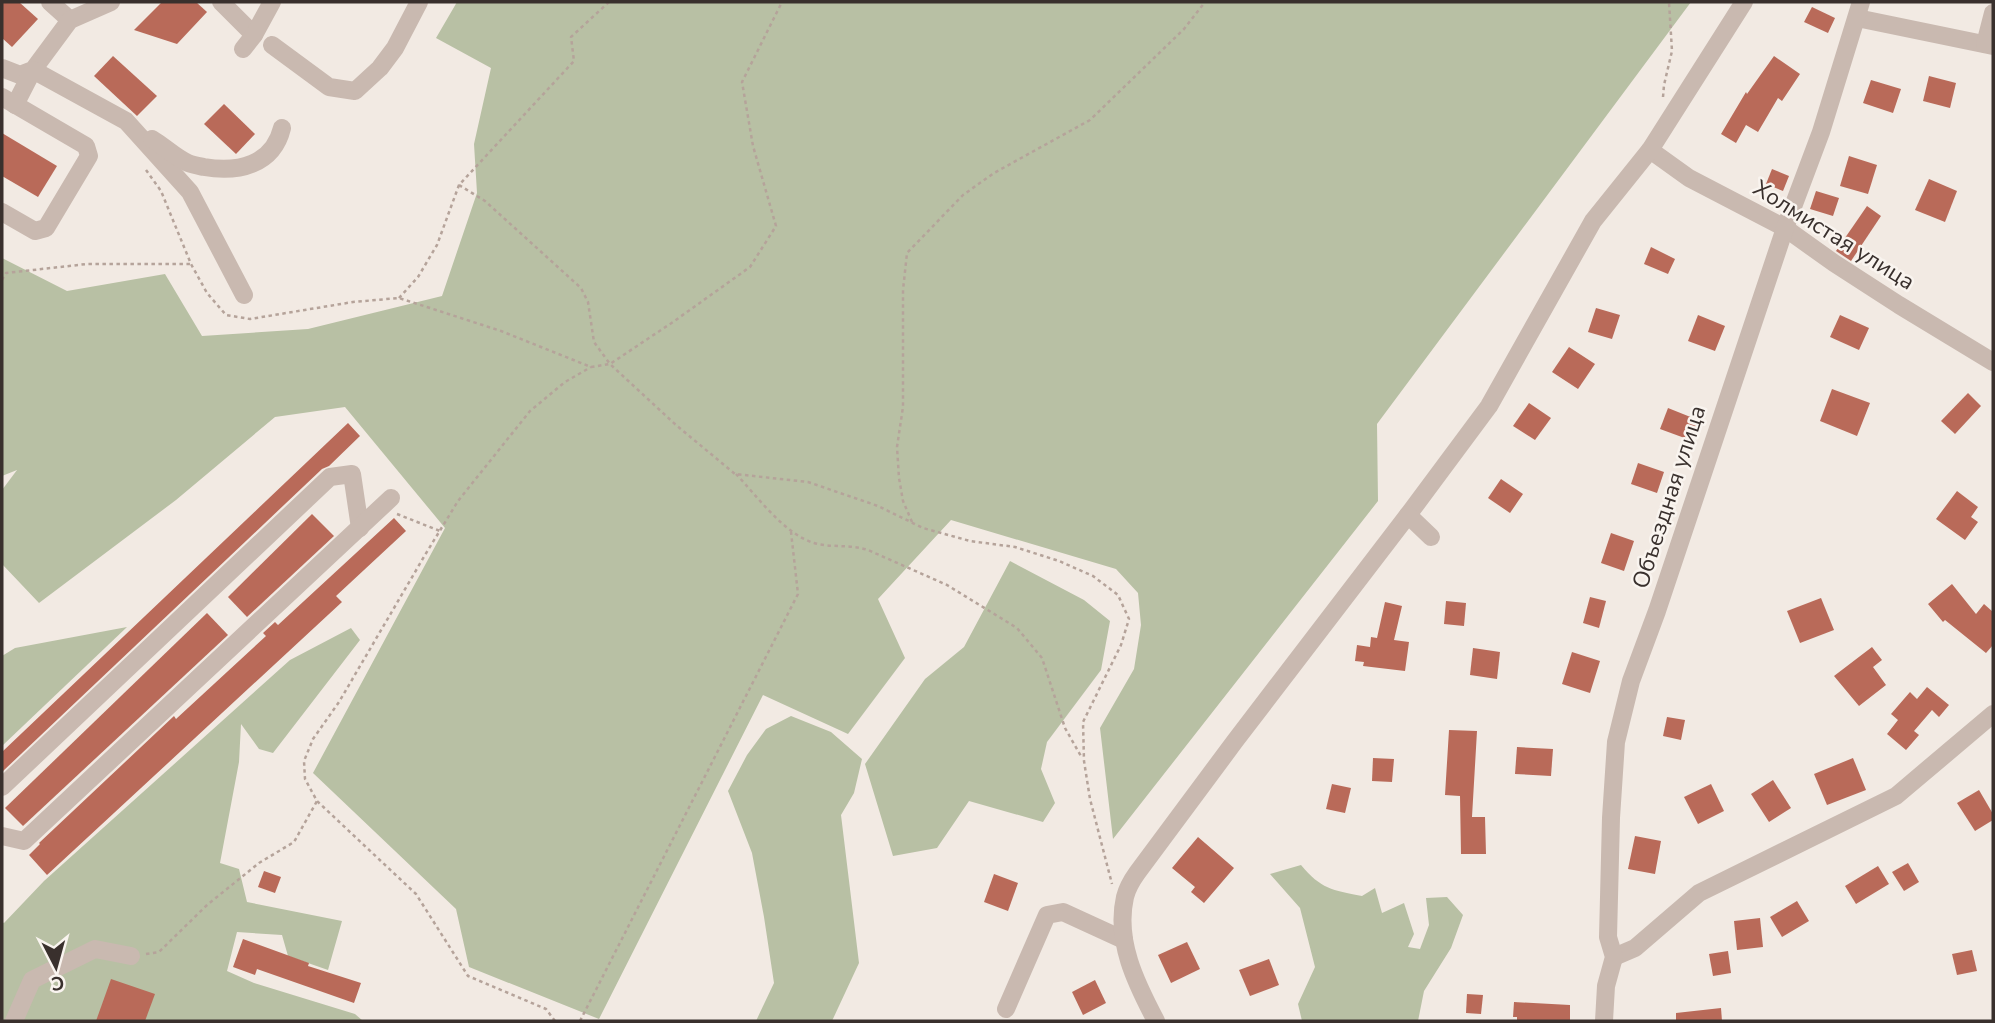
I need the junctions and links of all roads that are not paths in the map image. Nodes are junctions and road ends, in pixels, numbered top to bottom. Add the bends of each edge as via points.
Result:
1 (50, 2) edge
2 (62, 2) edge
3 (111, 2) edge
4 (221, 2) edge
5 (272, 2) edge
6 (419, 2) edge
7 (1744, 2) edge
8 (1859, 10) edge
9 (1993, 13) edge
10 (70, 20) junction
11 (272, 45) dead end
12 (1989, 45) edge
13 (2, 68) edge
14 (33, 70) junction
15 (8, 101) edge
16 (127, 121) junction
17 (282, 128) dead end
18 (1650, 150) junction
19 (2, 212) edge
20 (1785, 228) junction
21 (244, 295) dead end
22 (1993, 362) edge
23 (386, 503) road end
24 (1408, 515) junction
25 (360, 528) junction
26 (1431, 537) dead end
27 (1993, 714) edge
28 (2, 787) edge
29 (2, 836) edge
30 (1125, 940) junction
31 (131, 956) road end
32 (1614, 957) junction
33 (1006, 1009) dead end
34 (14, 1021) edge
35 (1156, 1021) edge
36 (1604, 1021) edge

1 - 10 street
2 - 10 street
3 - 10 street
4 - 5 street via 248,42
6 - 11 street via 395,48 355,91 329,86
7 - 18 street
8 - 12 street
8 - 20 street, Объездная улица
9 - 12 street
10 - 14 street
13 - 14 street via 20,75
14 - 15 street
14 - 16 street
15 - 19 street via 86,146 89,156 46,228 35,232
16 - 17 street via 188,163 218,169 246,167 268,155
16 - 21 street via 190,192
18 - 20 street, Холмистая улица via 1689,178
18 - 24 street via 1593,221 1489,406
20 - 22 street, Холмистая улица
20 - 32 street, Объездная улица via 1631,681 1616,742 1608,937
23 - 25 street
24 - 26 street
24 - 30 street via 1136,873 1125,894
25 - 28 street via 352,474 330,477
25 - 29 street via 24,841
27 - 32 street via 1896,796 1699,893 1635,948
30 - 33 street via 1063,912 1047,915
30 - 35 street via 1128,958
31 - 34 street via 95,949 32,980
32 - 36 street, Объездная улица

